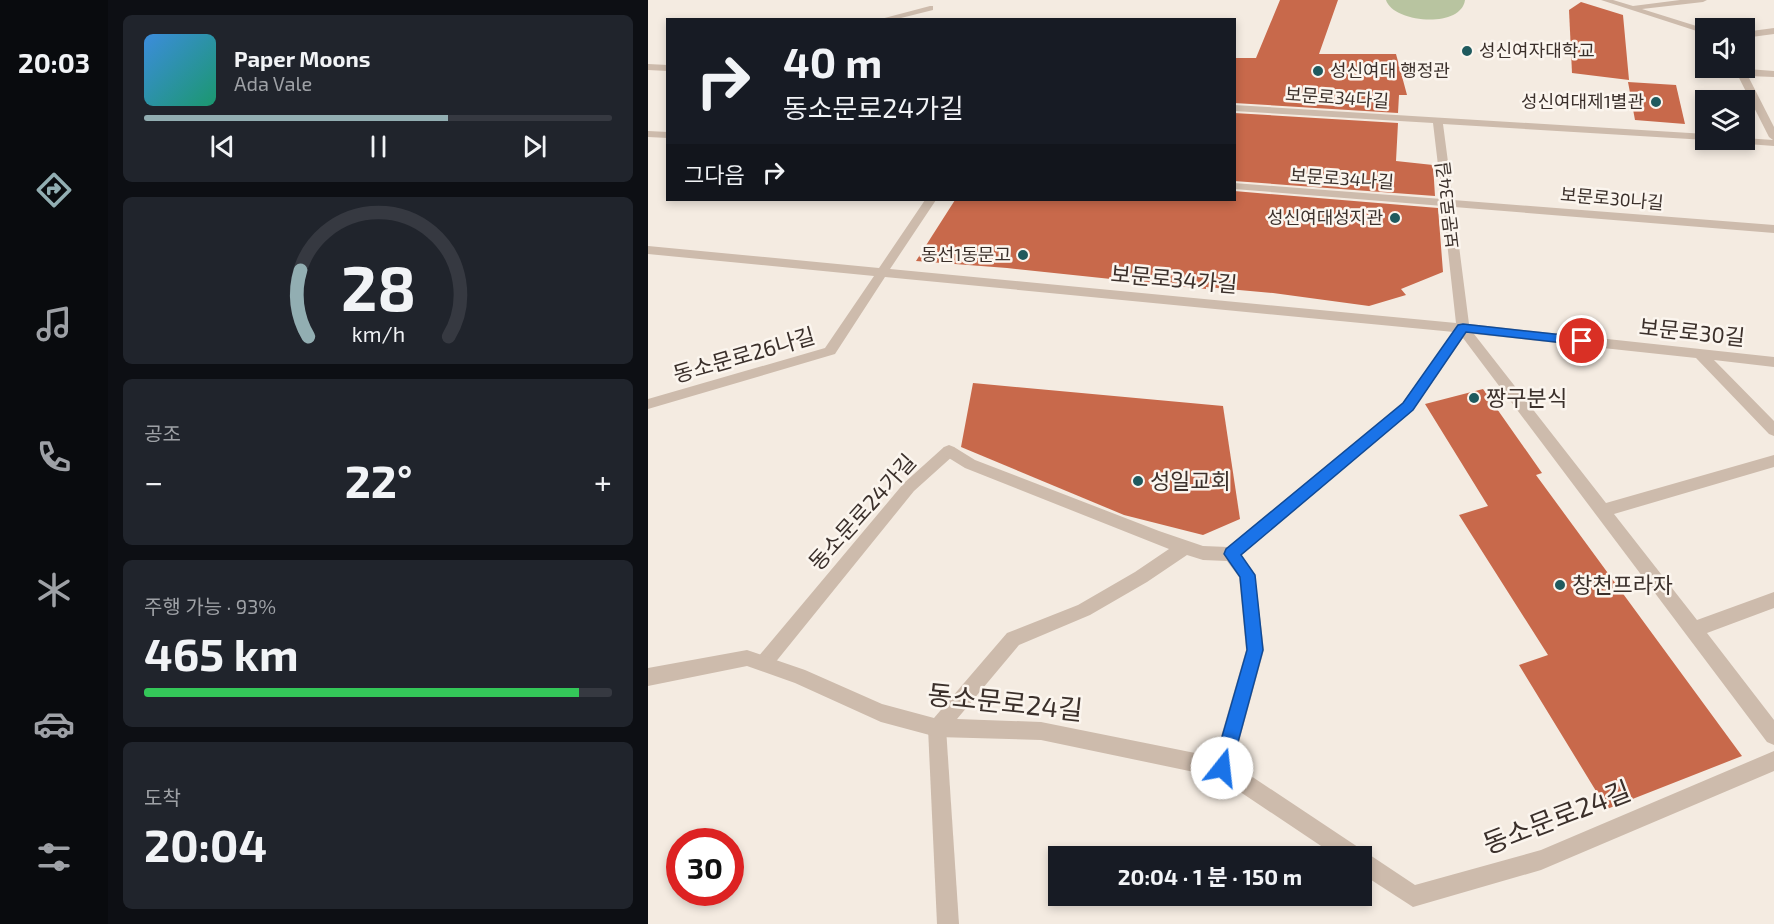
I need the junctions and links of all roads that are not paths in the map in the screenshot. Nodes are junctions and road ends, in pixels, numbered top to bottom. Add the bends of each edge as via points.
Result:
1 (1605, 0) edge
2 (1703, 0) edge
3 (930, 8) dead end
4 (1631, 8) junction
5 (890, 18) edge
6 (1695, 28) edge
7 (1774, 31) edge
8 (1755, 34) edge
9 (648, 67) edge
10 (666, 68) edge
11 (1755, 72) edge
12 (1774, 75) edge
13 (1746, 78) edge
14 (1236, 108) edge
15 (1770, 118) edge
16 (1438, 121) junction
17 (648, 134) edge
18 (666, 135) edge
19 (1695, 136) edge
20 (1774, 137) edge
21 (1755, 142) edge
22 (1774, 143) edge
23 (1236, 186) edge
24 (929, 201) edge
25 (1448, 204) junction
26 (1774, 230) edge
27 (648, 250) edge
28 (881, 273) junction
29 (1463, 328) junction
30 (1701, 355) junction
31 (1774, 362) edge
32 (648, 404) edge
33 (1774, 430) edge
34 (1774, 461) edge
35 (1601, 511) junction
36 (1185, 547) junction
37 (1231, 554) junction
38 (1774, 600) edge
39 (1692, 630) junction
40 (764, 663) junction
41 (648, 677) edge
42 (937, 728) junction
43 (1774, 735) edge
44 (1774, 760) edge
45 (1222, 768) junction
46 (1339, 846) edge
47 (1372, 869) edge
48 (948, 924) edge

1 - 4 street
2 - 4 street
3 - 5 street
4 - 6 street
7 - 8 street
9 - 10 street
11 - 12 street
13 - 15 street
14 - 16 street, 보문로34다길
15 - 20 street
16 - 19 street
16 - 25 street, 보문로34길
17 - 18 street
21 - 22 street
23 - 25 street, 보문로34나길
24 - 28 street
25 - 26 street, 보문로30나길
25 - 29 street, 보문로34길
27 - 28 street, 보문로34가길
28 - 29 street, 보문로34가길
28 - 32 street, 동소문로26나길 via 830,351
29 - 30 street, 보문로30길
29 - 35 street
29 - 37 street via 1408,406
30 - 31 street, 보문로30길
30 - 33 street
34 - 35 street
35 - 39 street
36 - 37 street, 동소문로24가길
36 - 40 street, 동소문로24가길 via 970,464 949,451 909,487
36 - 42 street via 1084,610 1013,639
37 - 45 street via 1247,575 1255,650
38 - 39 street
39 - 43 street
40 - 41 street, 동소문로24길 via 747,658
40 - 42 street, 동소문로24길 via 881,713
42 - 45 street, 동소문로24길 via 1041,731
42 - 48 street
44 - 47 street, 동소문로24길 via 1540,860 1413,896
45 - 46 street, 동소문로24길

